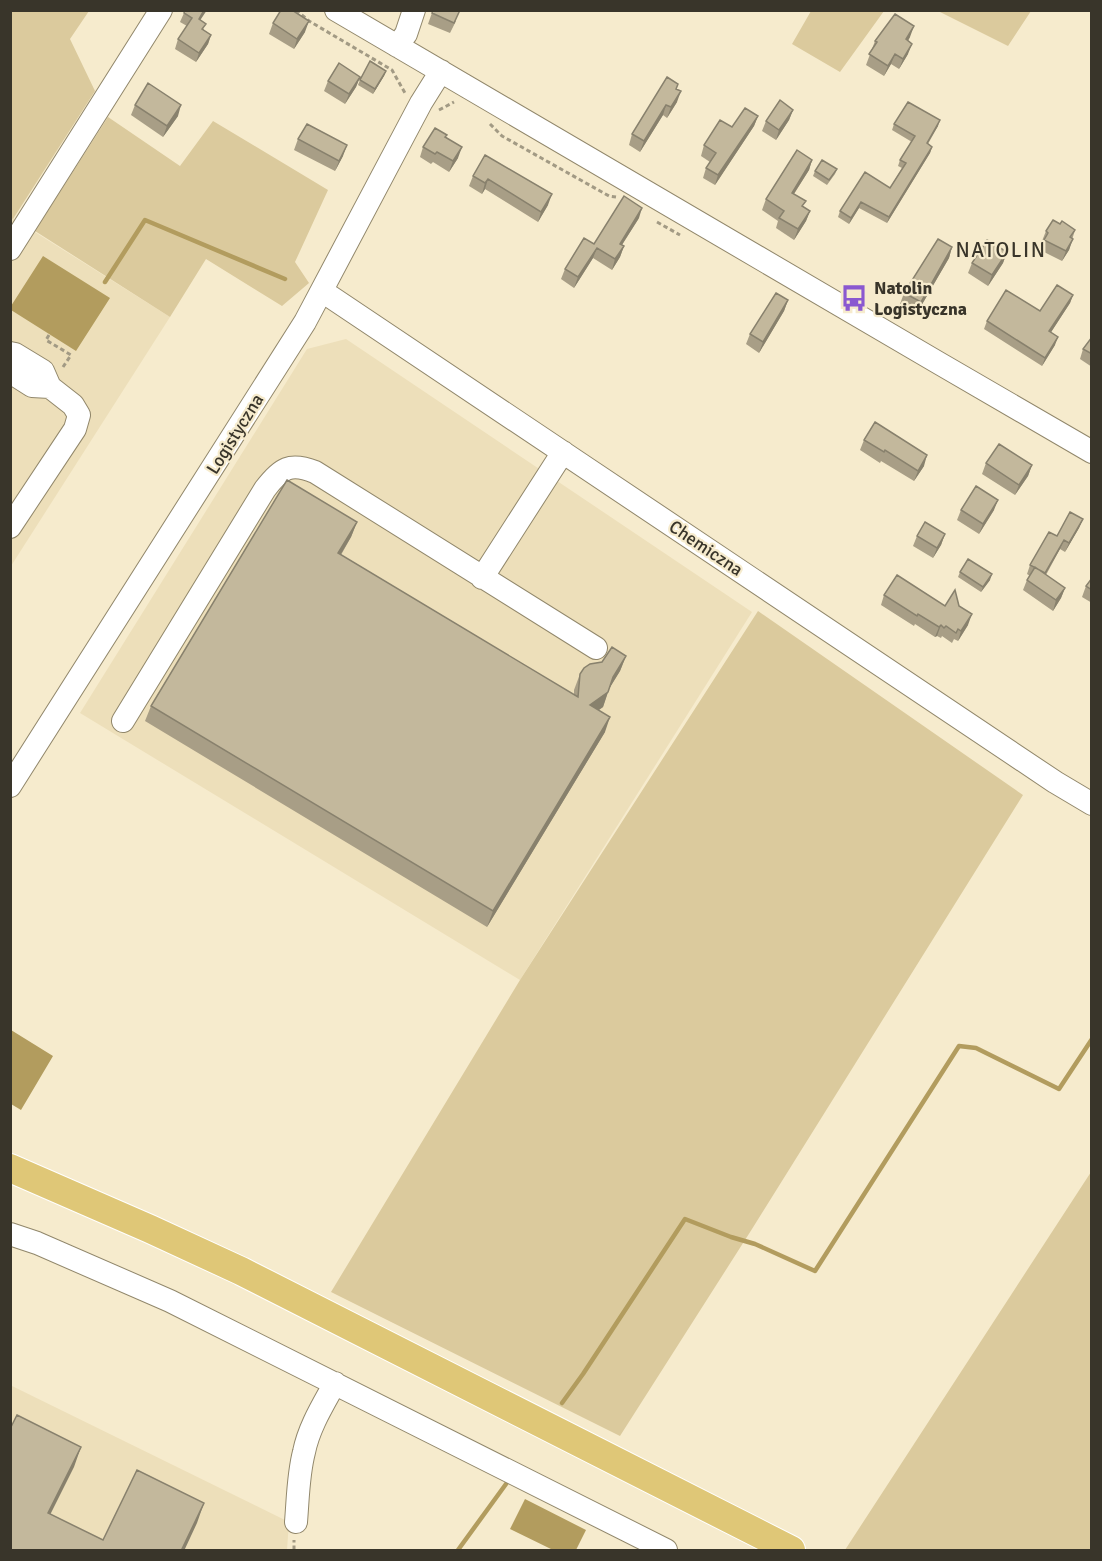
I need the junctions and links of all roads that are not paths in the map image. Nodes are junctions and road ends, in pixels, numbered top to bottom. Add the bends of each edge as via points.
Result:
1 (161, 10) edge
2 (336, 10) edge
3 (414, 10) edge
4 (397, 46) junction
5 (441, 71) junction
6 (11, 247) edge
7 (322, 291) junction
8 (10, 354) edge
9 (10, 372) edge
10 (54, 381) junction
11 (563, 452) junction
12 (1092, 452) edge
13 (10, 527) edge
14 (482, 578) junction
15 (596, 648) dead end
16 (123, 721) dead end
17 (10, 786) edge
18 (1092, 804) edge
19 (10, 1168) edge
20 (10, 1234) edge
21 (335, 1383) junction
22 (296, 1522) dead end
23 (666, 1551) edge
24 (790, 1551) edge

1 - 6 street
2 - 4 street
3 - 4 street via 406,34
4 - 5 street
5 - 7 street, Logistyczna
5 - 12 street
7 - 11 street, Chemiczna
7 - 17 street, Logistyczna
8 - 10 street
9 - 10 street via 32,386
10 - 13 street via 79,415 75,429
11 - 14 street
11 - 18 street, Chemiczna
14 - 15 street
14 - 16 street via 315,472 300,466 287,468 265,489
19 - 24 main road via 241,1271
20 - 21 street via 170,1301
21 - 22 street via 304,1449
21 - 23 street

